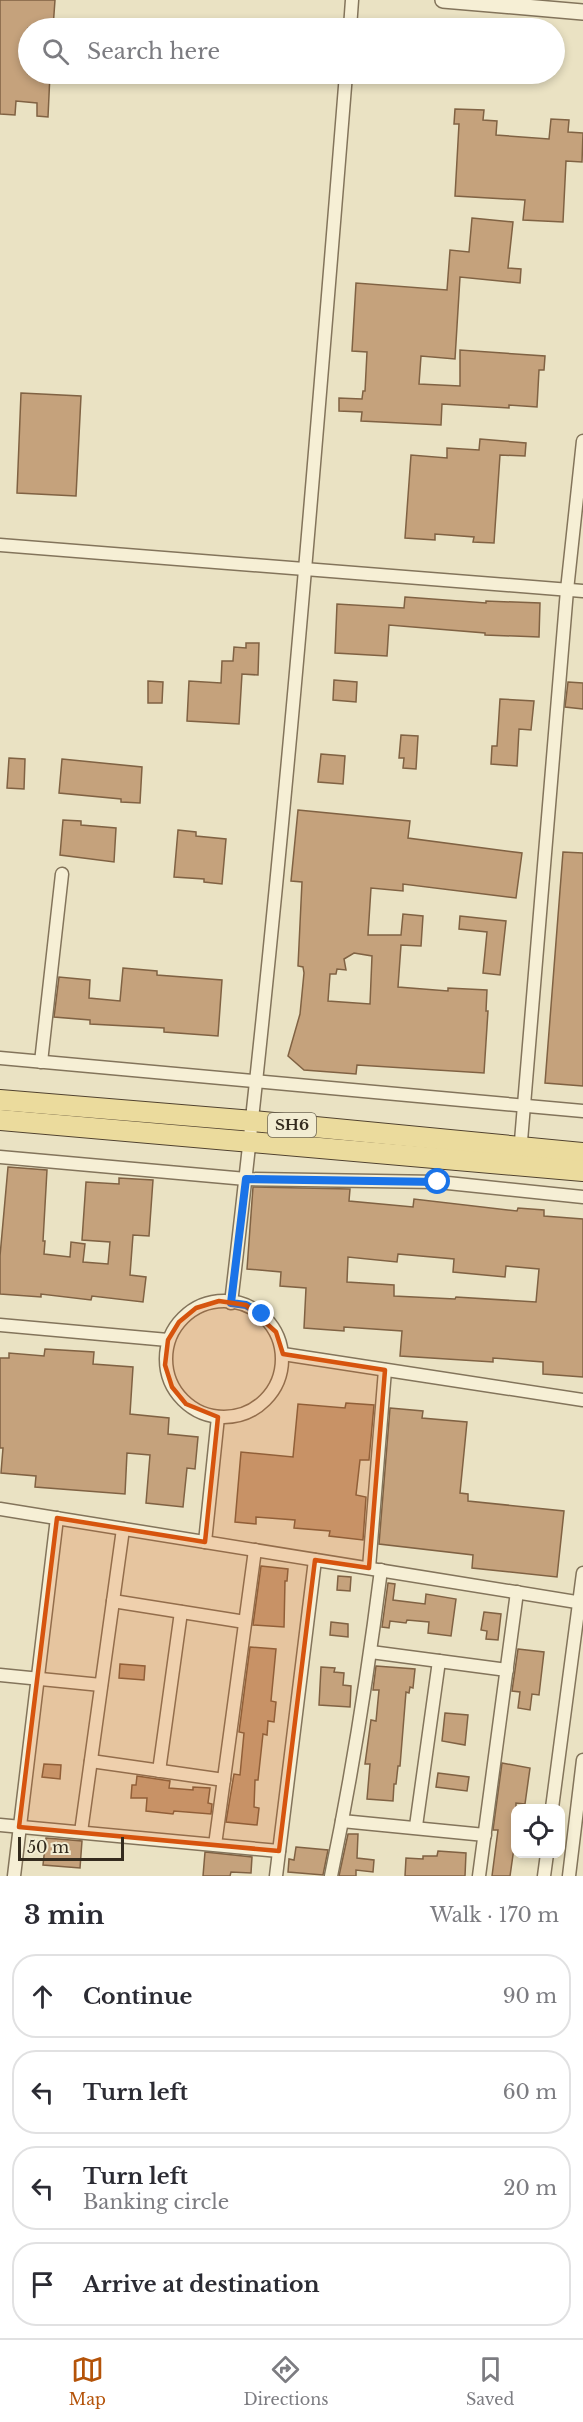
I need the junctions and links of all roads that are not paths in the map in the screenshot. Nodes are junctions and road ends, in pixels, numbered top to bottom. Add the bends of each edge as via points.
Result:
1 (352, 0) edge
2 (443, 0) edge
3 (518, 0) edge
4 (583, 6) edge
5 (583, 12) edge
6 (351, 18) edge
7 (345, 84) edge
8 (583, 441) edge
9 (0, 545) edge
10 (306, 569) junction
11 (567, 590) junction
12 (583, 591) edge
13 (62, 874) dead end
14 (0, 1058) edge
15 (41, 1062) junction
16 (256, 1082) junction
17 (0, 1100) edge
18 (524, 1107) junction
19 (583, 1111) edge
20 (0, 1120) edge
21 (252, 1121) junction
22 (250, 1142) junction
23 (583, 1153) edge
24 (0, 1157) edge
25 (520, 1157) junction
26 (583, 1172) edge
27 (246, 1179) junction
28 (583, 1197) edge
29 (231, 1303) junction
30 (0, 1325) edge
31 (168, 1340) junction
32 (283, 1354) junction
33 (385, 1370) junction
34 (583, 1400) edge
35 (218, 1417) junction
36 (0, 1509) edge
37 (57, 1518) junction
38 (123, 1529) junction
39 (205, 1542) junction
40 (255, 1550) junction
41 (315, 1560) junction
42 (375, 1569) junction
43 (583, 1573) edge
44 (517, 1592) junction
45 (113, 1601) junction
46 (581, 1603) edge
47 (181, 1612) junction
48 (245, 1622) junction
49 (371, 1652) junction
50 (439, 1661) junction
51 (507, 1670) junction
52 (0, 1676) edge
53 (37, 1680) junction
54 (101, 1685) junction
55 (583, 1760) edge
56 (91, 1761) junction
57 (159, 1771) junction
58 (224, 1780) junction
59 (553, 1804) edge
60 (342, 1821) junction
61 (0, 1825) edge
62 (416, 1826) junction
63 (20, 1827) junction
64 (81, 1832) junction
65 (485, 1835) junction
66 (215, 1845) junction
67 (279, 1851) junction
68 (546, 1858) edge
69 (14, 1876) edge
70 (276, 1876) edge
71 (331, 1876) edge
72 (479, 1876) edge
73 (544, 1876) edge
74 (569, 1876) edge

1 - 6 street
2 - 5 street
3 - 4 street
7 - 10 street
8 - 11 street
9 - 10 street
10 - 11 street
10 - 16 street
11 - 12 street
11 - 18 street
13 - 15 street
14 - 15 street
15 - 16 street
16 - 18 street
16 - 21 street
17 - 21 main road, SH6
18 - 19 street
18 - 25 street
20 - 22 main road, SH6
21 - 22 street
21 - 25 main road, SH6
22 - 25 main road, SH6
22 - 27 street
23 - 25 main road, SH6
24 - 27 street
25 - 26 main road, SH6
27 - 28 street via 438,1182
27 - 29 street
29 - 31 street via 219,1301 196,1308 179,1322
29 - 32 street via 246,1305 262,1314 276,1332
30 - 31 street
31 - 35 street via 165,1365 172,1387 186,1404
32 - 33 street
32 - 35 street via 280,1378 269,1397 252,1411
33 - 34 street
33 - 42 street
35 - 39 street
36 - 37 street
37 - 38 street
37 - 53 street
38 - 39 street
38 - 45 street
39 - 40 street
40 - 41 street
40 - 48 street
41 - 42 street
41 - 67 street
42 - 44 street
42 - 49 street
43 - 46 street
44 - 46 street
44 - 51 street
45 - 47 street
45 - 54 street
46 - 59 street
47 - 48 street
47 - 57 street
48 - 58 street
49 - 50 street
49 - 60 street
50 - 51 street
50 - 62 street
51 - 65 street
52 - 53 street
53 - 54 street
53 - 63 street
54 - 56 street
55 - 74 street
56 - 57 street
56 - 64 street
57 - 58 street
58 - 66 street
60 - 62 street
60 - 71 street
61 - 63 street
62 - 65 street
63 - 64 street
63 - 69 street
64 - 66 street
65 - 72 street
66 - 67 street
67 - 70 street
68 - 73 street

